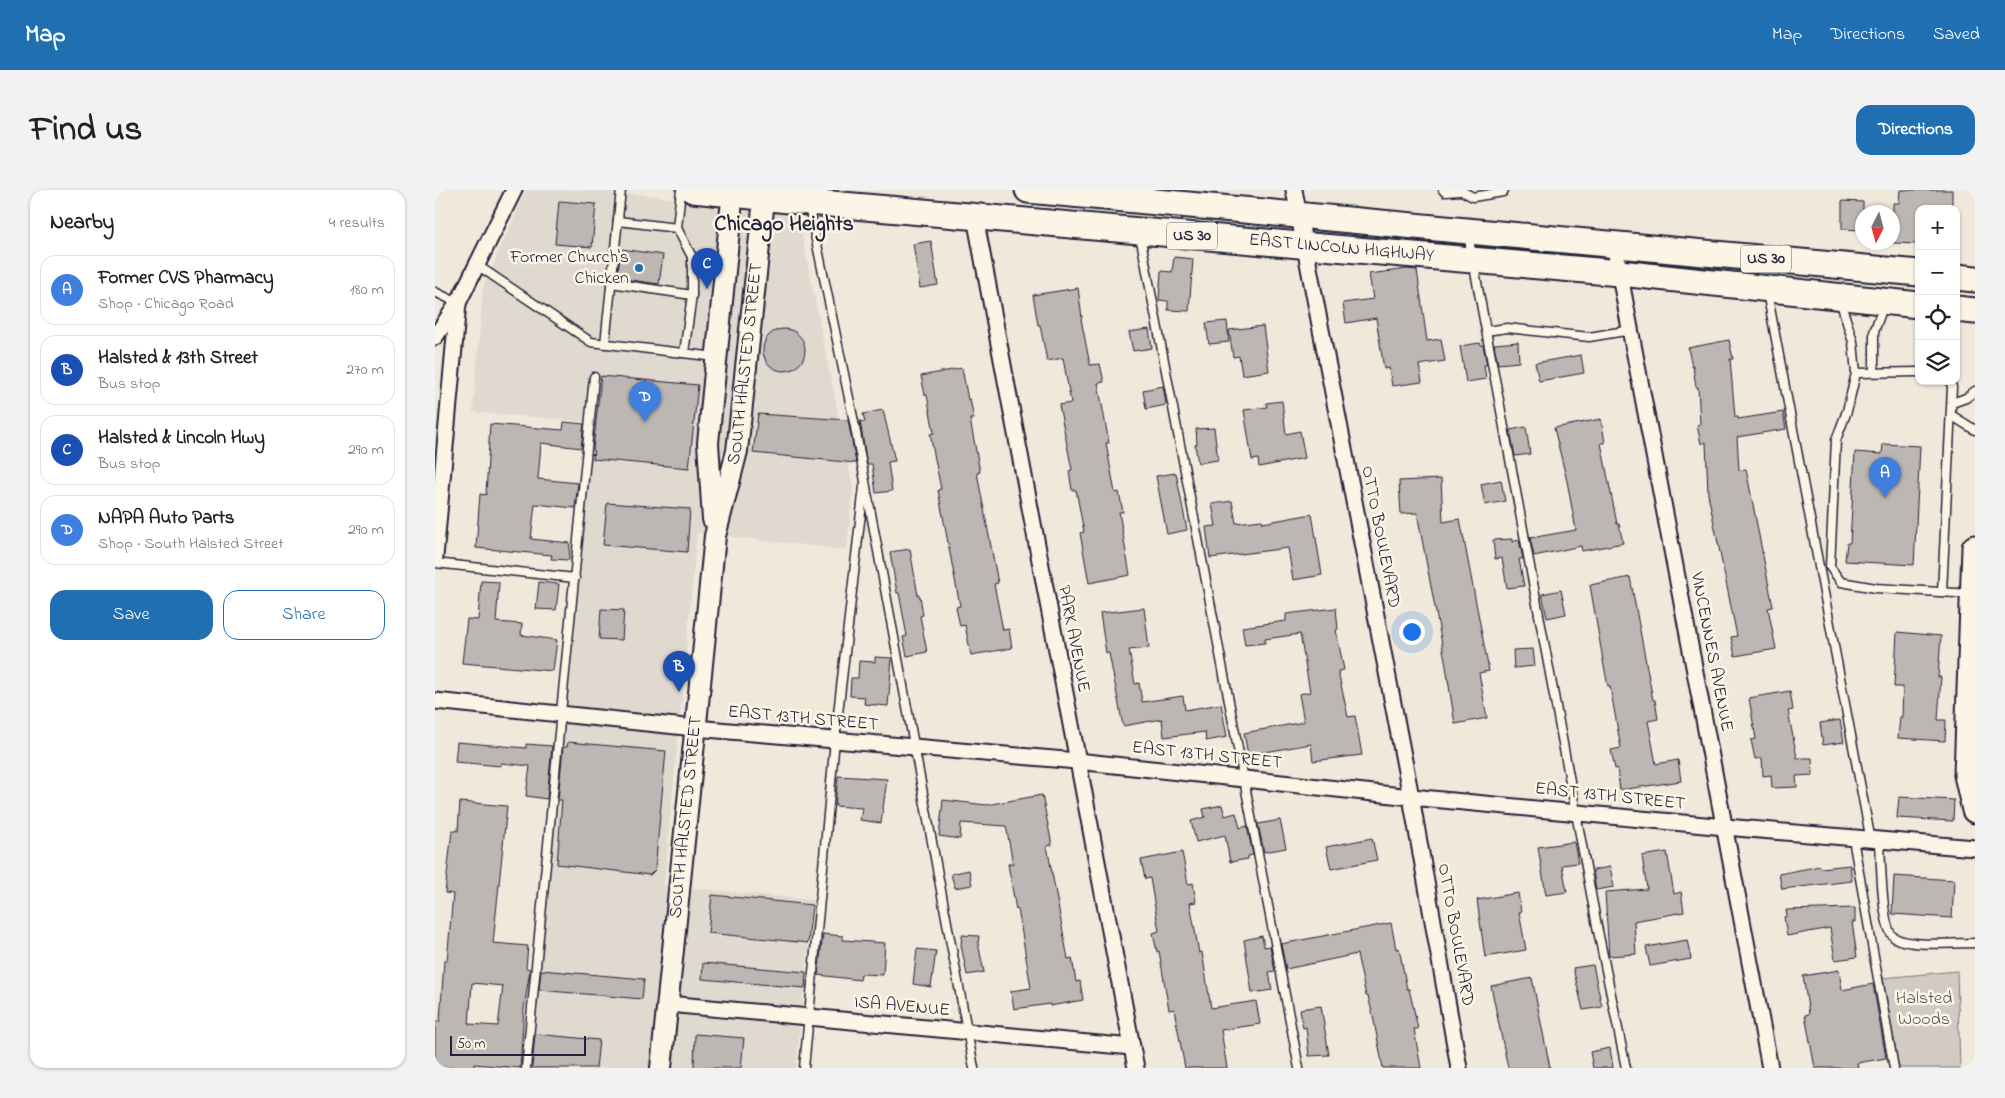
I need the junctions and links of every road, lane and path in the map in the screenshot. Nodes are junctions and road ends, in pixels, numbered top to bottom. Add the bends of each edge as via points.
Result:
1 (514, 190) edge
2 (621, 190) edge
3 (681, 190) edge
4 (693, 190) edge
5 (1028, 190) edge
6 (1294, 190) edge
7 (1443, 190) edge
8 (1460, 190) edge
9 (1504, 190) edge
10 (733, 192) edge
11 (765, 194) edge
12 (1134, 195) edge
13 (808, 202) junction
14 (1299, 214) junction
15 (975, 217) junction
16 (617, 221) junction
17 (677, 228) junction
18 (1467, 230) junction
19 (1139, 231) junction
20 (1614, 244) junction
21 (1305, 246) junction
22 (692, 257) junction
23 (1473, 260) junction
24 (726, 263) junction
25 (477, 265) junction
26 (1621, 273) junction
27 (1915, 273) edge
28 (1960, 277) edge
29 (1975, 279) edge
30 (611, 284) junction
31 (1767, 288) junction
32 (435, 292) edge
33 (692, 295) junction
34 (1838, 296) junction
35 (1885, 301) junction
36 (458, 303) junction
37 (1915, 305) edge
38 (1960, 308) edge
39 (1975, 310) edge
40 (1631, 330) junction
41 (1486, 331) junction
42 (435, 337) edge
43 (605, 344) junction
44 (684, 353) junction
45 (716, 357) junction
46 (1856, 372) junction
47 (1874, 372) junction
48 (1915, 372) edge
49 (594, 377) dead end
50 (1951, 385) edge
51 (1975, 391) edge
52 (1952, 403) junction
53 (1951, 416) junction
54 (1975, 430) edge
55 (864, 478) junction
56 (715, 536) junction
57 (1975, 548) edge
58 (435, 557) edge
59 (435, 563) edge
60 (575, 578) junction
61 (1942, 592) junction
62 (1973, 594) junction
63 (435, 701) edge
64 (562, 714) junction
65 (695, 728) junction
66 (835, 740) junction
67 (915, 747) junction
68 (1077, 761) junction
69 (1244, 779) junction
70 (1411, 797) junction
71 (1975, 810) edge
72 (1577, 813) junction
73 (1725, 827) junction
74 (1853, 839) junction
75 (1875, 841) junction
76 (1975, 848) edge
77 (1975, 943) edge
78 (668, 1004) junction
79 (809, 1017) junction
80 (967, 1032) junction
81 (1132, 1047) junction
82 (526, 1068) edge
83 (661, 1068) edge
84 (804, 1068) edge
85 (974, 1068) edge
86 (1136, 1068) edge
87 (1299, 1068) edge
88 (1459, 1068) edge
89 (1626, 1068) edge
90 (1770, 1068) edge
91 (1894, 1068) edge

1 - 25 street
2 - 16 lane
3 - 17 lane
4 - 10 main road, US 30
5 - 12 main road, EAST LINCOLN HIGHWAY / US 30
6 - 14 street, OTTO BOULEVARD
7 - 8 lane
8 - 9 lane via 1473,197
10 - 11 main road, US 30
10 - 24 street, SOUTH HALSTED STREET
11 - 13 main road, EAST LINCOLN HIGHWAY / US 30
11 - 56 street, SOUTH HALSTED STREET via 737,451
12 - 14 main road, EAST LINCOLN HIGHWAY / US 30
13 - 15 main road, EAST LINCOLN HIGHWAY / US 30
13 - 55 lane
14 - 18 main road, EAST LINCOLN HIGHWAY / US 30
14 - 21 street, OTTO BOULEVARD
15 - 19 main road, EAST LINCOLN HIGHWAY / US 30
15 - 68 street, PARK AVENUE
16 - 17 lane
16 - 30 lane
17 - 22 lane
18 - 20 main road, EAST LINCOLN HIGHWAY / US 30
18 - 23 lane
19 - 21 main road, EAST LINCOLN HIGHWAY / US 30
19 - 69 lane
20 - 26 street, VINCENNES AVENUE
20 - 27 main road, EAST LINCOLN HIGHWAY / US 30
21 - 23 main road, EAST LINCOLN HIGHWAY / US 30
21 - 70 street, OTTO BOULEVARD
22 - 24 lane
22 - 33 lane
23 - 26 main road, EAST LINCOLN HIGHWAY / US 30
23 - 41 lane
24 - 45 street, SOUTH HALSTED STREET
25 - 36 street
25 - 43 lane via 591,342
26 - 31 main road, EAST LINCOLN HIGHWAY / US 30
26 - 40 street, VINCENNES AVENUE
28 - 29 main road
30 - 33 lane
30 - 43 lane
31 - 34 main road, EAST LINCOLN HIGHWAY / US 30
31 - 75 lane
32 - 36 lane
33 - 44 lane
34 - 35 main road, EAST LINCOLN HIGHWAY / US 30
34 - 46 lane via 1853,342
35 - 37 main road, EAST LINCOLN HIGHWAY / US 30
35 - 47 lane via 1874,332
36 - 42 street
36 - 58 street
38 - 39 main road
40 - 41 lane via 1589,337 1507,328
40 - 73 street, VINCENNES AVENUE
41 - 72 lane
43 - 44 lane
44 - 45 lane
45 - 56 street, SOUTH HALSTED STREET via 708,443
46 - 47 lane
46 - 61 lane via 1836,440 1830,567 1841,582 1876,588
47 - 48 lane
49 - 60 lane
50 - 52 lane
51 - 52 lane
52 - 53 lane
53 - 54 lane
53 - 61 lane
55 - 66 lane
55 - 67 lane
56 - 65 street, SOUTH HALSTED STREET
57 - 62 main road
59 - 60 lane
60 - 64 lane
61 - 62 lane
62 - 71 main road via 1967,774
63 - 64 street, EAST 13TH STREET
64 - 65 street, EAST 13TH STREET
64 - 82 lane
65 - 66 street, EAST 13TH STREET
65 - 78 street, SOUTH HALSTED STREET
66 - 67 street, EAST 13TH STREET
66 - 79 lane
67 - 68 street, EAST 13TH STREET
67 - 80 lane
68 - 69 street, EAST 13TH STREET
68 - 81 street, PARK AVENUE
69 - 70 street, EAST 13TH STREET
69 - 87 lane
70 - 72 street, EAST 13TH STREET
70 - 88 street, OTTO BOULEVARD
72 - 73 street, EAST 13TH STREET
72 - 89 lane
73 - 74 street, EAST 13TH STREET
73 - 90 street, VINCENNES AVENUE
74 - 75 street, EAST 13TH STREET
74 - 91 lane
75 - 76 street, EAST 13TH STREET
75 - 77 lane via 1884,911 1889,932 1894,938 1908,942
78 - 79 street, ISA AVENUE
78 - 83 street, SOUTH HALSTED STREET
79 - 80 street, ISA AVENUE
79 - 84 lane
80 - 81 street, ISA AVENUE
80 - 85 lane
81 - 86 street, PARK AVENUE

